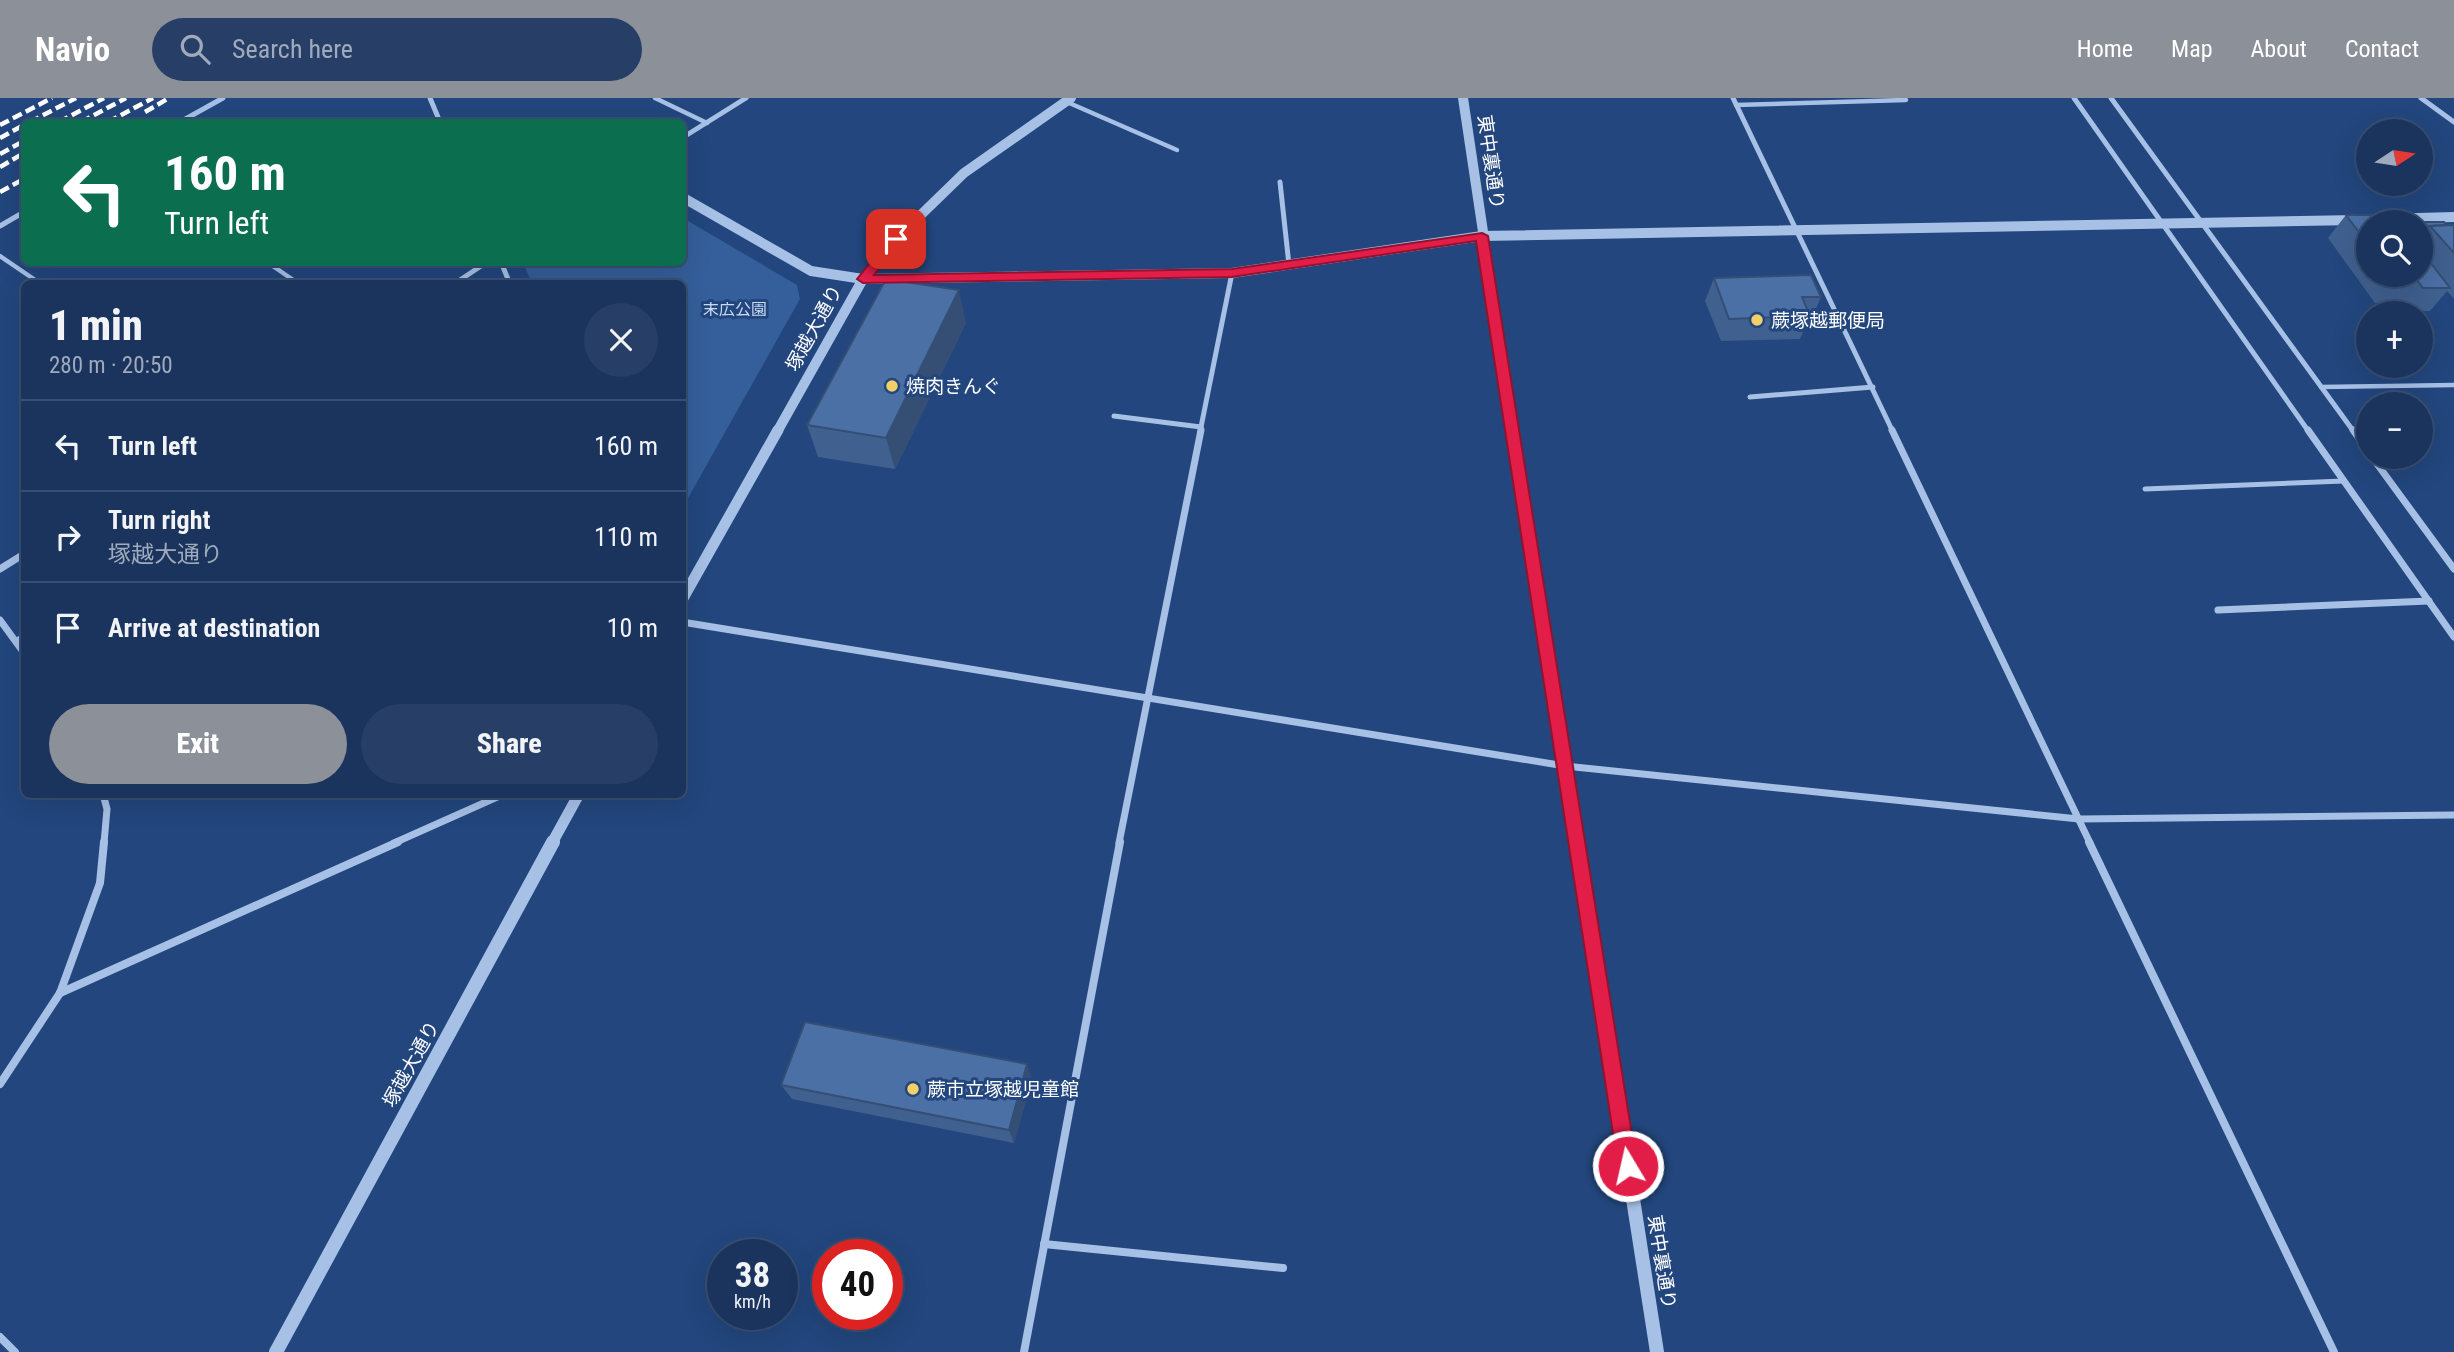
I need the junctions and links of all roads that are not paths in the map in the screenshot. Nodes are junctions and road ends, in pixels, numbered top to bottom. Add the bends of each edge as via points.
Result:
1 (223, 98) edge
2 (430, 98) edge
3 (655, 98) edge
4 (746, 98) edge
5 (1463, 98) edge
6 (2074, 98) edge
7 (2111, 98) edge
8 (2421, 98) edge
9 (1068, 100) edge
10 (1906, 100) dead end
11 (1735, 102) edge
12 (185, 119) edge
13 (439, 119) edge
14 (2454, 122) edge
15 (707, 123) junction
16 (686, 136) edge
17 (1177, 150) dead end
18 (1280, 181) dead end
19 (686, 199) edge
20 (21, 214) edge
21 (2454, 217) edge
22 (2164, 225) junction
23 (2203, 225) junction
24 (0, 226) edge
25 (1798, 230) junction
26 (1482, 236) junction
27 (0, 256) edge
28 (1289, 265) junction
29 (273, 266) edge
30 (481, 266) edge
31 (1232, 273) junction
32 (863, 279) junction
33 (35, 280) edge
34 (293, 280) edge
35 (459, 280) edge
36 (2454, 384) edge
37 (1873, 387) junction
38 (2321, 387) junction
39 (1750, 397) dead end
40 (1114, 416) dead end
41 (1201, 427) junction
42 (2356, 435) edge
43 (2381, 469) edge
44 (2344, 481) junction
45 (2145, 489) dead end
46 (21, 556) edge
47 (2452, 564) edge
48 (0, 569) edge
49 (686, 593) edge
50 (2429, 601) junction
51 (2218, 610) dead end
52 (0, 620) edge
53 (686, 623) edge
54 (21, 637) edge
55 (2454, 637) edge
56 (16, 641) junction
57 (21, 648) edge
58 (1147, 697) junction
59 (1565, 766) junction
60 (104, 798) edge
61 (495, 798) edge
62 (577, 798) edge
63 (2454, 815) edge
64 (2079, 819) junction
65 (60, 993) junction
66 (0, 1084) edge
67 (1044, 1244) junction
68 (1283, 1268) dead end
69 (0, 1337) edge
70 (15, 1352) edge
71 (275, 1352) edge
72 (1024, 1352) edge
73 (1657, 1352) edge
74 (2334, 1352) edge

1 - 12 street
2 - 13 street
3 - 15 lane
4 - 15 street
5 - 26 street, 東中裏通り
6 - 22 street
7 - 23 street
8 - 14 street
9 - 17 lane
9 - 32 street, 塚越大通り via 964,173 896,239
10 - 11 lane
11 - 25 street
15 - 16 street
18 - 28 street
19 - 32 street via 811,271
20 - 24 street
21 - 23 street
22 - 23 street
22 - 25 street
22 - 44 street
23 - 38 street
25 - 26 street
25 - 37 street
26 - 28 street
26 - 59 street, 東中裏通り
27 - 33 lane
28 - 31 street
29 - 34 lane
30 - 35 street
31 - 32 street
31 - 41 street
32 - 49 street, 塚越大通り
36 - 38 lane
37 - 39 street
37 - 64 street
38 - 42 street
40 - 41 street
41 - 58 street
43 - 47 street
44 - 45 lane
44 - 50 street
46 - 48 street
50 - 51 street
50 - 55 street
52 - 56 street
53 - 58 street
54 - 56 lane
56 - 57 street
58 - 59 street
58 - 67 street
59 - 64 street
59 - 73 street, 東中裏通り
60 - 65 street via 100,883
61 - 65 street
62 - 71 street, 塚越大通り
63 - 64 street
64 - 74 street
65 - 66 street
67 - 68 street
67 - 72 street
69 - 70 street

